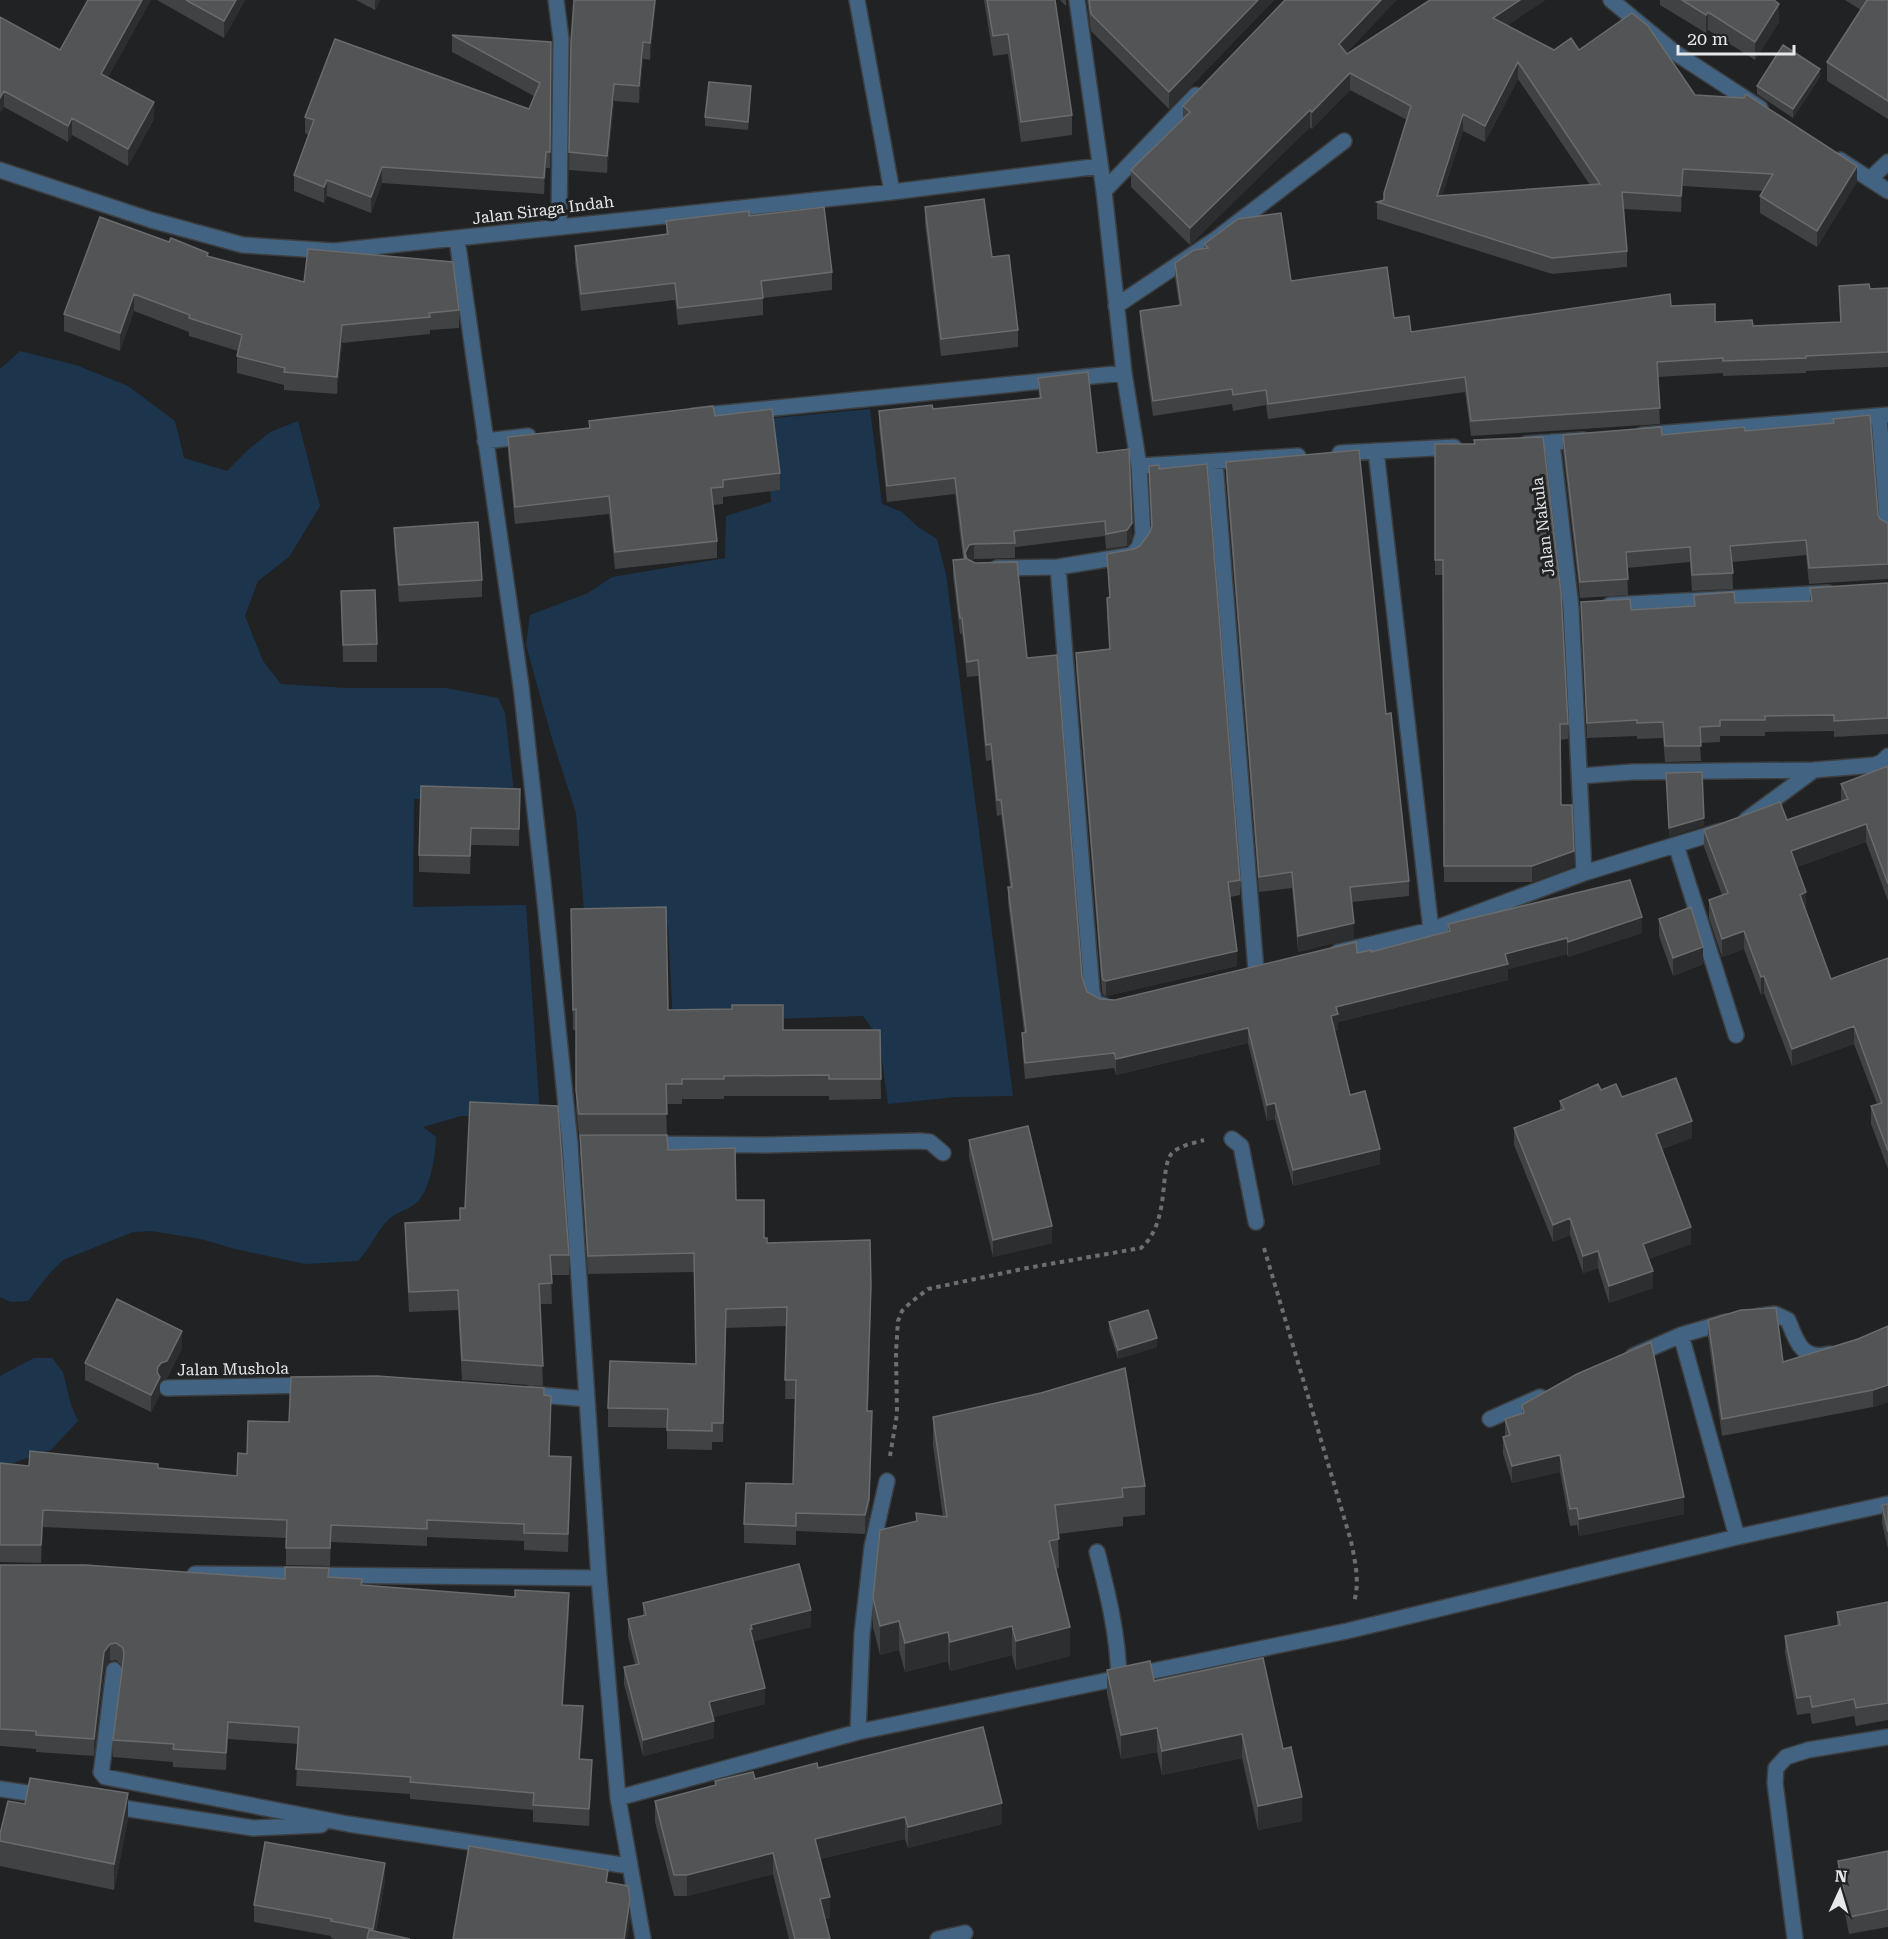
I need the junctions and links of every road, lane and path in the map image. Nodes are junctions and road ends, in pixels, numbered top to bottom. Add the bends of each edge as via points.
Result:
1 (556, 0) edge
2 (857, 0) edge
3 (1077, 0) edge
4 (1611, 0) edge
5 (1202, 88) edge
6 (1775, 118) edge
7 (1344, 141) dead end
8 (1823, 149) edge
9 (1888, 162) edge
10 (1100, 166) junction
11 (0, 171) edge
12 (1870, 179) junction
13 (1104, 191) junction
14 (1888, 191) edge
15 (892, 192) junction
16 (559, 226) junction
17 (457, 238) junction
18 (1116, 306) junction
19 (1124, 373) junction
20 (1884, 416) edge
21 (678, 418) edge
22 (542, 435) edge
23 (1622, 437) edge
24 (1599, 439) edge
25 (485, 441) junction
26 (1552, 442) junction
27 (1517, 444) edge
28 (1470, 446) edge
29 (1376, 451) junction
30 (1215, 462) junction
31 (1139, 466) junction
32 (1888, 529) edge
33 (1058, 567) junction
34 (986, 568) edge
35 (1841, 592) edge
36 (1583, 607) junction
37 (1888, 756) edge
38 (1814, 770) junction
39 (1580, 777) junction
40 (1676, 845) junction
41 (1584, 873) junction
42 (1431, 930) junction
43 (1326, 954) edge
44 (1257, 971) edge
45 (1124, 1004) edge
46 (1736, 1035) dead end
47 (1232, 1139) joint
48 (628, 1144) edge
49 (943, 1153) dead end
50 (1256, 1222) joint
51 (1681, 1335) junction
52 (1846, 1348) edge
53 (1617, 1363) edge
54 (329, 1384) edge
55 (167, 1388) dead end
56 (1554, 1391) edge
57 (518, 1393) edge
58 (587, 1399) junction
59 (1491, 1419) dead end
60 (887, 1481) joint
61 (1888, 1504) edge
62 (1737, 1538) junction
63 (1097, 1552) dead end
64 (180, 1574) edge
65 (599, 1578) junction
66 (1347, 1630) junction
67 (114, 1670) dead end
68 (1119, 1678) junction
69 (858, 1732) junction
70 (1888, 1737) edge
71 (0, 1789) edge
72 (60, 1798) edge
73 (618, 1798) junction
74 (93, 1803) edge
75 (348, 1824) junction
76 (630, 1866) junction
77 (965, 1933) dead end
78 (643, 1939) edge
79 (938, 1939) edge
80 (1795, 1939) edge

1 - 16 street via 561,39
2 - 15 street
3 - 10 street
4 - 6 street via 1674,52
5 - 13 street
7 - 18 street via 1216,239
8 - 12 street
9 - 12 street
10 - 13 street
10 - 15 street, Jalan Siraga Indah
11 - 17 street, Jalan Siraga Indah via 243,245 334,251
12 - 14 street
13 - 18 street
15 - 16 street, Jalan Siraga Indah
16 - 17 street, Jalan Siraga Indah
17 - 25 street
18 - 19 street
19 - 21 street
19 - 31 street
20 - 23 street
20 - 32 street
22 - 25 street
24 - 26 street
25 - 58 street via 521,686 576,1144
26 - 27 street
26 - 36 street, Jalan Nakula
28 - 29 street
29 - 30 street
29 - 42 street
30 - 31 street
30 - 44 street
31 - 33 street via 1143,534 1139,547 1132,555
33 - 34 street
33 - 45 street via 1092,992 1095,1002 1104,1006
35 - 36 street
36 - 39 street, Jalan Nakula
37 - 38 street via 1875,765
38 - 39 street via 1632,772
38 - 40 street via 1741,822
39 - 41 street, Jalan Nakula
40 - 41 street
40 - 46 street
41 - 42 street
42 - 43 street
47 - 50 street via 1241,1146
47 - 60 path via 1218,1136 1172,1153 1159,1223 1141,1248 928,1289 910,1303 898,1321 897,1414
48 - 49 street via 920,1140 930,1142
50 - 66 path via 1351,1541 1357,1593
51 - 52 street via 1739,1318 1775,1314 1788,1320 1799,1347 1811,1354 1825,1356
51 - 53 street
51 - 62 street
54 - 55 street, Jalan Mushola
56 - 59 street
57 - 58 street
58 - 65 street
60 - 69 street via 872,1547 862,1634
61 - 62 street
62 - 66 street
63 - 68 street via 1112,1611
64 - 65 street
65 - 73 street
66 - 68 street
67 - 75 street via 101,1772 105,1777
68 - 69 street
69 - 73 street
70 - 80 street via 1786,1756 1776,1768
71 - 72 street
73 - 76 street
74 - 75 street via 253,1828
75 - 76 street
76 - 78 street
77 - 79 street

